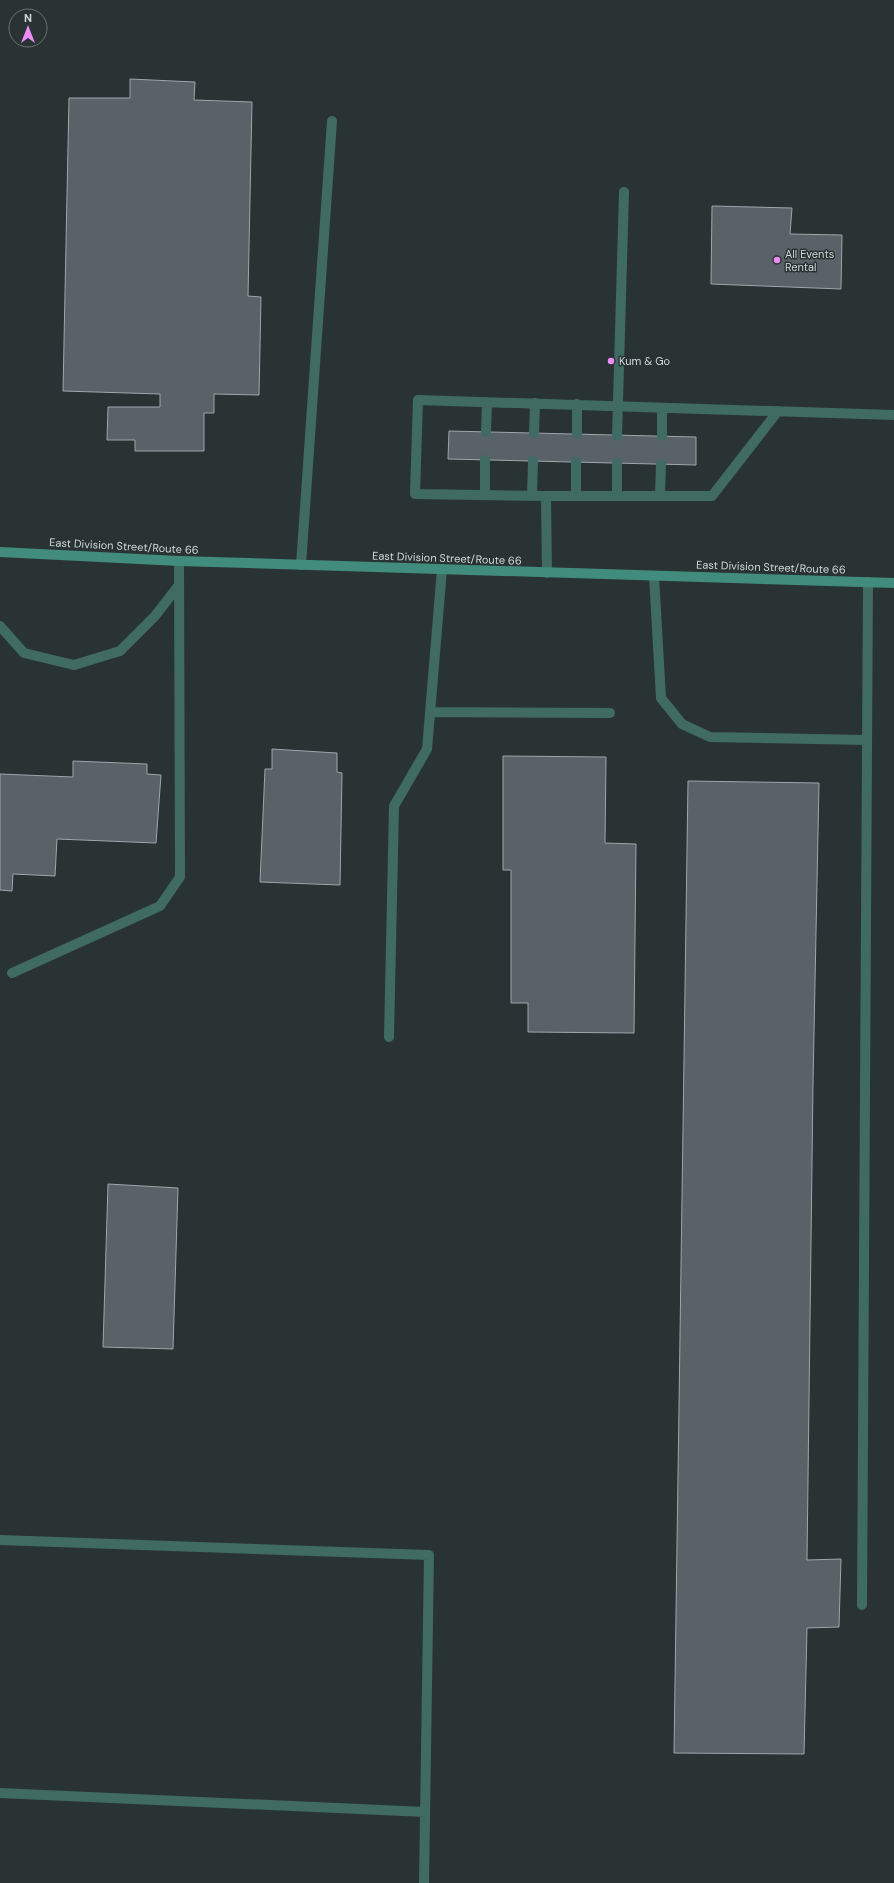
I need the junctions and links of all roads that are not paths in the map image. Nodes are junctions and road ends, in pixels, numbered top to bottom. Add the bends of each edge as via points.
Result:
1 (332, 121) dead end
2 (624, 192) dead end
3 (487, 402) junction
4 (535, 403) junction
5 (578, 404) junction
6 (618, 406) junction
7 (662, 408) junction
8 (778, 411) junction
9 (894, 415) edge
10 (486, 432) dead end
11 (534, 433) dead end
12 (577, 434) dead end
13 (617, 436) dead end
14 (662, 436) dead end
15 (485, 460) dead end
16 (533, 461) dead end
17 (576, 462) dead end
18 (617, 463) dead end
19 (661, 464) dead end
20 (485, 495) junction
21 (532, 496) junction
22 (546, 496) junction
23 (576, 496) junction
24 (617, 496) junction
25 (660, 496) junction
26 (0, 552) edge
27 (179, 561) junction
28 (301, 565) junction
29 (442, 569) junction
30 (547, 573) junction
31 (654, 576) junction
32 (868, 582) junction
33 (894, 583) edge
34 (179, 585) junction
35 (0, 626) edge
36 (430, 712) junction
37 (610, 713) dead end
38 (867, 740) junction
39 (12, 973) dead end
40 (389, 1038) dead end
41 (0, 1540) edge
42 (862, 1605) dead end
43 (0, 1793) edge
44 (425, 1812) junction
45 (424, 1883) edge

1 - 28 street
2 - 6 street
3 - 4 street
3 - 10 street
3 - 20 street via 418,400 415,494
4 - 5 street
4 - 11 street
5 - 6 street
5 - 12 street
6 - 7 street
6 - 13 street
7 - 8 street
7 - 14 street
8 - 9 street
8 - 25 street via 712,496
15 - 20 street
16 - 21 street
17 - 23 street
18 - 24 street
19 - 25 street
20 - 21 street
21 - 22 street
22 - 23 street
22 - 30 street
23 - 24 street
24 - 25 street
26 - 27 main road, East Division Street/Route 66
27 - 28 main road, East Division Street/Route 66
27 - 34 street
28 - 29 main road, East Division Street/Route 66
29 - 30 main road, East Division Street/Route 66
29 - 36 street
30 - 31 main road, East Division Street/Route 66
31 - 32 main road, East Division Street/Route 66
31 - 38 street via 661,698 682,724 710,737
32 - 33 main road, East Division Street/Route 66
32 - 38 street
34 - 35 street via 155,616 120,651 74,666 24,653
34 - 39 street via 180,877 160,906
36 - 37 street
36 - 40 street via 427,749 394,806
38 - 42 street
41 - 44 street via 429,1555
43 - 44 street
44 - 45 street

